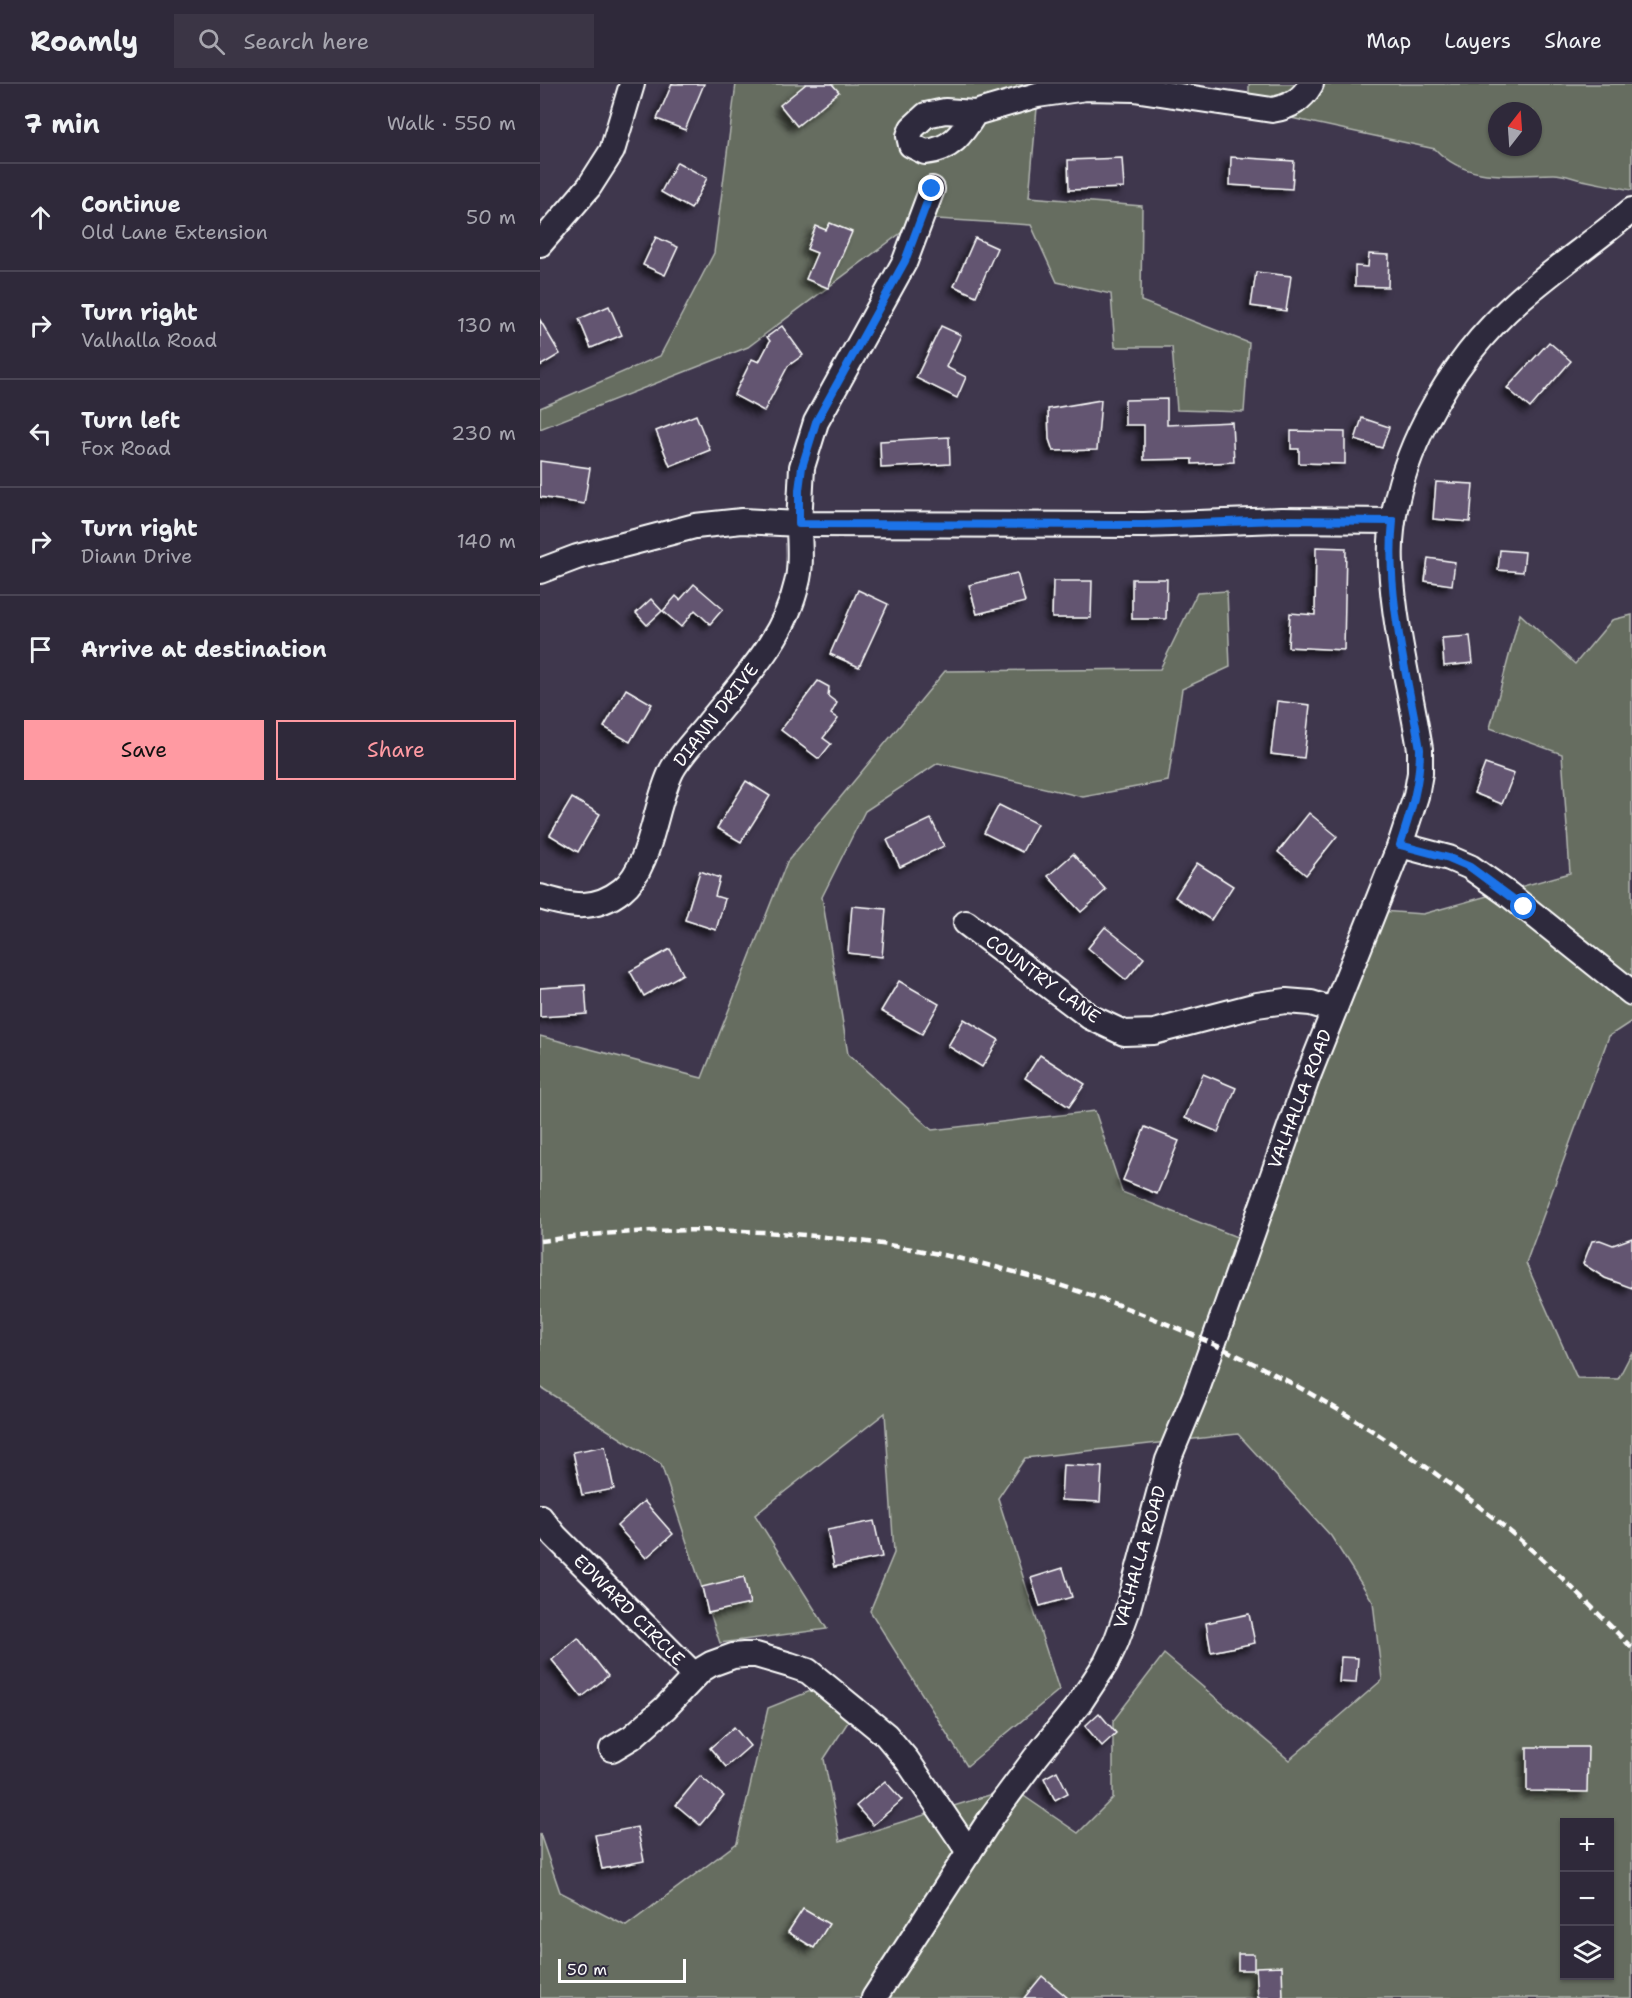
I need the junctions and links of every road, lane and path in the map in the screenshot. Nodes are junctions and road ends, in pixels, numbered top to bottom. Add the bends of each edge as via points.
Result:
1 (632, 84) edge
2 (1309, 87) edge
3 (975, 113) dead end
4 (932, 189) dead end
5 (1632, 210) edge
6 (540, 244) edge
7 (1393, 521) junction
8 (799, 524) junction
9 (540, 571) edge
10 (1400, 845) junction
11 (540, 897) edge
12 (966, 923) dead end
13 (1632, 993) edge
14 (1334, 1010) junction
15 (540, 1517) edge
16 (695, 1676) junction
17 (612, 1749) dead end
18 (969, 1852) junction
19 (874, 1998) edge

1 - 6 street via 612,151 589,187
2 - 3 street via 1294,103 1272,110 1134,89 1086,88 1037,95
4 - 8 street, DIANN DRIVE via 905,261 816,422 802,467
5 - 7 street, VALHALLA ROAD via 1520,299 1470,353 1427,418 1409,461
7 - 8 street
7 - 10 street, VALHALLA ROAD via 1391,564 1395,603 1420,749 1416,796
8 - 9 street via 742,521 695,526 577,557
8 - 11 street, DIANN DRIVE via 798,581 775,640 673,768 637,872 622,890 591,905 567,906
10 - 13 street via 1470,867
10 - 14 street, VALHALLA ROAD
12 - 14 street, COUNTRY LANE via 1090,1017 1124,1033 1154,1032 1286,1001
14 - 18 street, VALHALLA ROAD via 1168,1460 1116,1641 1079,1704 996,1810
15 - 16 street, EDWARD CIRCLE
16 - 17 street via 665,1708
16 - 18 street via 711,1664 744,1654 808,1671 886,1735
18 - 19 street, VALHALLA ROAD

